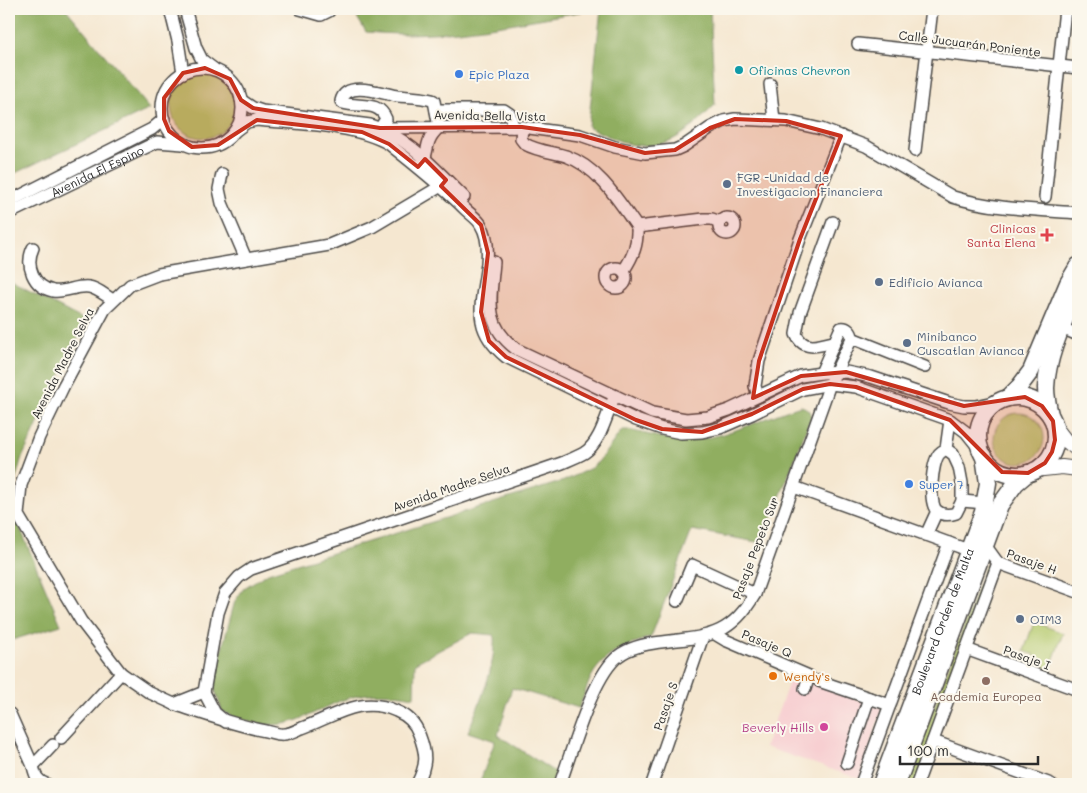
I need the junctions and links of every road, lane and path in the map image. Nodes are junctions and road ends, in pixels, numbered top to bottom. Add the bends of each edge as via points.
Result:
1 (170, 9) edge
2 (185, 9) edge
3 (191, 9) edge
4 (300, 9) edge
5 (328, 9) edge
6 (932, 9) edge
7 (1065, 9) edge
8 (188, 22) junction
9 (858, 44) dead end
10 (927, 52) junction
11 (1059, 67) junction
12 (1078, 68) edge
13 (216, 70) junction
14 (183, 73) junction
15 (770, 84) dead end
16 (242, 100) junction
17 (436, 110) junction
18 (164, 119) junction
19 (774, 120) junction
20 (439, 127) junction
21 (517, 127) junction
22 (380, 128) junction
23 (235, 131) junction
24 (841, 136) junction
25 (186, 144) junction
26 (915, 151) dead end
27 (422, 163) junction
28 (222, 174) dead end
29 (444, 183) junction
30 (1044, 197) dead end
31 (10, 206) edge
32 (1078, 213) edge
33 (720, 222) dead end
34 (833, 222) dead end
35 (636, 227) junction
36 (33, 248) dead end
37 (246, 259) junction
38 (1078, 266) edge
39 (624, 270) dead end
40 (1078, 292) edge
41 (113, 300) junction
42 (1062, 328) junction
43 (1078, 335) edge
44 (852, 338) junction
45 (833, 342) junction
46 (926, 367) dead end
47 (835, 372) junction
48 (821, 373) junction
49 (830, 384) junction
50 (614, 396) junction
51 (758, 396) junction
52 (1003, 400) junction
53 (610, 408) junction
54 (950, 420) junction
55 (1052, 421) junction
56 (946, 449) junction
57 (1078, 450) edge
58 (983, 454) junction
59 (1078, 468) edge
60 (1031, 471) junction
61 (794, 487) junction
62 (962, 501) junction
63 (985, 502) junction
64 (937, 511) junction
65 (926, 535) junction
66 (949, 543) junction
67 (985, 545) junction
68 (968, 550) junction
69 (998, 563) junction
70 (1078, 592) edge
71 (755, 594) junction
72 (676, 602) dead end
73 (715, 634) junction
74 (703, 636) junction
75 (966, 649) junction
76 (121, 673) junction
77 (813, 676) junction
78 (805, 688) dead end
79 (1078, 690) edge
80 (204, 692) junction
81 (869, 698) junction
82 (174, 704) junction
83 (890, 705) junction
84 (10, 714) edge
85 (226, 722) junction
86 (933, 742) junction
87 (847, 762) dead end
88 (33, 766) junction
89 (46, 784) edge
90 (417, 784) edge
91 (560, 784) edge
92 (652, 784) edge
93 (861, 784) edge
94 (881, 784) edge
95 (896, 784) edge
96 (917, 784) edge
97 (1051, 784) edge

1 - 14 street
2 - 8 street
3 - 8 street
4 - 5 street via 321,15
6 - 10 street
7 - 11 street
8 - 13 street via 202,60
9 - 10 street, Calle Jucuarán Poniente
10 - 11 street, Calle Jucuarán Poniente
10 - 26 street
11 - 12 street, Calle Jucuarán Poniente
11 - 30 street
13 - 14 street via 199,68
13 - 16 street via 235,85
14 - 18 street via 174,79 166,93 162,109
15 - 19 street
16 - 22 street via 262,111
16 - 23 street via 241,116
17 - 20 street
17 - 21 street via 504,110
17 - 22 street via 432,100 395,96 376,90 357,90 343,96 343,103 380,110 386,119
18 - 25 street via 174,136
18 - 31 street, Avenida El Espino via 152,129 10,201
19 - 21 street, Avenida Bella Vista via 724,121 675,150 645,153 580,135
19 - 24 street, Avenida Bella Vista via 786,120
20 - 21 street, Avenida Bella Vista via 468,130
20 - 22 street, Avenida Bella Vista
20 - 27 street via 428,143
21 - 35 street via 524,144 567,156 594,172
22 - 27 street via 395,136
23 - 25 street via 211,147 198,148
23 - 27 street via 247,122 257,120 351,130 380,138
24 - 32 street, Avenida Bella Vista via 883,154 954,197 1012,210
24 - 51 street via 800,239 759,361 755,386
25 - 31 street, Avenida El Espino via 157,142 14,211
27 - 29 street
28 - 37 street via 219,189 222,203
29 - 37 street, Avenida Madre Selva via 372,227 329,245
29 - 50 street via 484,217 491,231 495,251 491,312 500,334 516,348
29 - 53 street via 484,231 488,253 481,312 489,341 506,357
33 - 35 street via 704,219
34 - 45 street via 800,313 796,334 802,344 810,346
35 - 39 street via 637,241
36 - 41 street via 29,257 33,277 42,286 54,291 89,287
37 - 41 street, Avenida Madre Selva via 159,274 130,285
38 - 52 highway via 1068,282 1031,371 1025,381
40 - 42 highway
41 - 76 street, Avenida Madre Selva via 105,309 39,437 21,485 18,515 81,621
42 - 43 street
42 - 55 highway via 1047,377
44 - 45 street via 851,332 841,328
44 - 46 street
44 - 47 street, Pasaje Pepeto Sur
45 - 48 street
47 - 48 street
47 - 49 street, Pasaje Pepeto Sur
47 - 52 street via 871,377 964,406
48 - 51 street via 801,376
49 - 53 street via 803,389 720,428 702,432 681,433 662,429
49 - 54 street via 856,387
49 - 61 street, Pasaje Pepeto Sur
50 - 51 street via 652,413 692,419 729,410
50 - 53 street, Avenida Madre Selva
52 - 55 highway via 1031,399 1042,406
52 - 58 highway via 986,412 980,424 978,438
53 - 80 street, Avenida Madre Selva via 593,445 577,457 251,569 225,592 218,613
54 - 56 street
54 - 58 street via 966,432
55 - 57 main road via 1065,440
55 - 60 highway via 1055,440 1052,452 1045,463
56 - 62 street via 953,454 959,467
56 - 64 street via 934,466 932,503
58 - 60 highway via 1002,472
58 - 63 highway, Boulevard Orden de Malta via 988,483
59 - 60 main road
60 - 67 highway, Boulevard Orden de Malta via 1012,487 1000,504
61 - 65 street
61 - 71 street, Pasaje Pepeto Sur
62 - 63 street
62 - 64 street via 956,513 948,515
63 - 68 highway, Boulevard Orden de Malta
64 - 65 street
65 - 66 street
66 - 68 street
66 - 83 street
67 - 69 street, Pasaje H
67 - 95 highway, Boulevard Orden de Malta
68 - 94 highway, Boulevard Orden de Malta
69 - 70 street, Pasaje H
69 - 75 street
71 - 72 street via 692,565
71 - 73 street, Pasaje Pepeto Sur via 735,622
73 - 74 street, Pasaje Pepeto Sur
73 - 77 street, Pasaje Q
74 - 91 street, Pasaje Pepeto Sur via 644,645 615,658 597,683
74 - 92 street, Pasaje S
75 - 79 street, Pasaje I
75 - 86 street
76 - 82 street, Avenida Madre Selva via 150,693
76 - 88 street
77 - 78 street
77 - 81 street, Pasaje Q
80 - 82 street
80 - 85 street via 215,713
81 - 83 street, Pasaje Q
81 - 87 street
82 - 85 street, Avenida Madre Selva
83 - 93 street
84 - 88 street
85 - 90 street, Avenida Madre Selva via 284,734 365,704 384,705 403,714 418,730 425,749 425,769
86 - 96 street
86 - 97 street
88 - 89 street via 40,782

